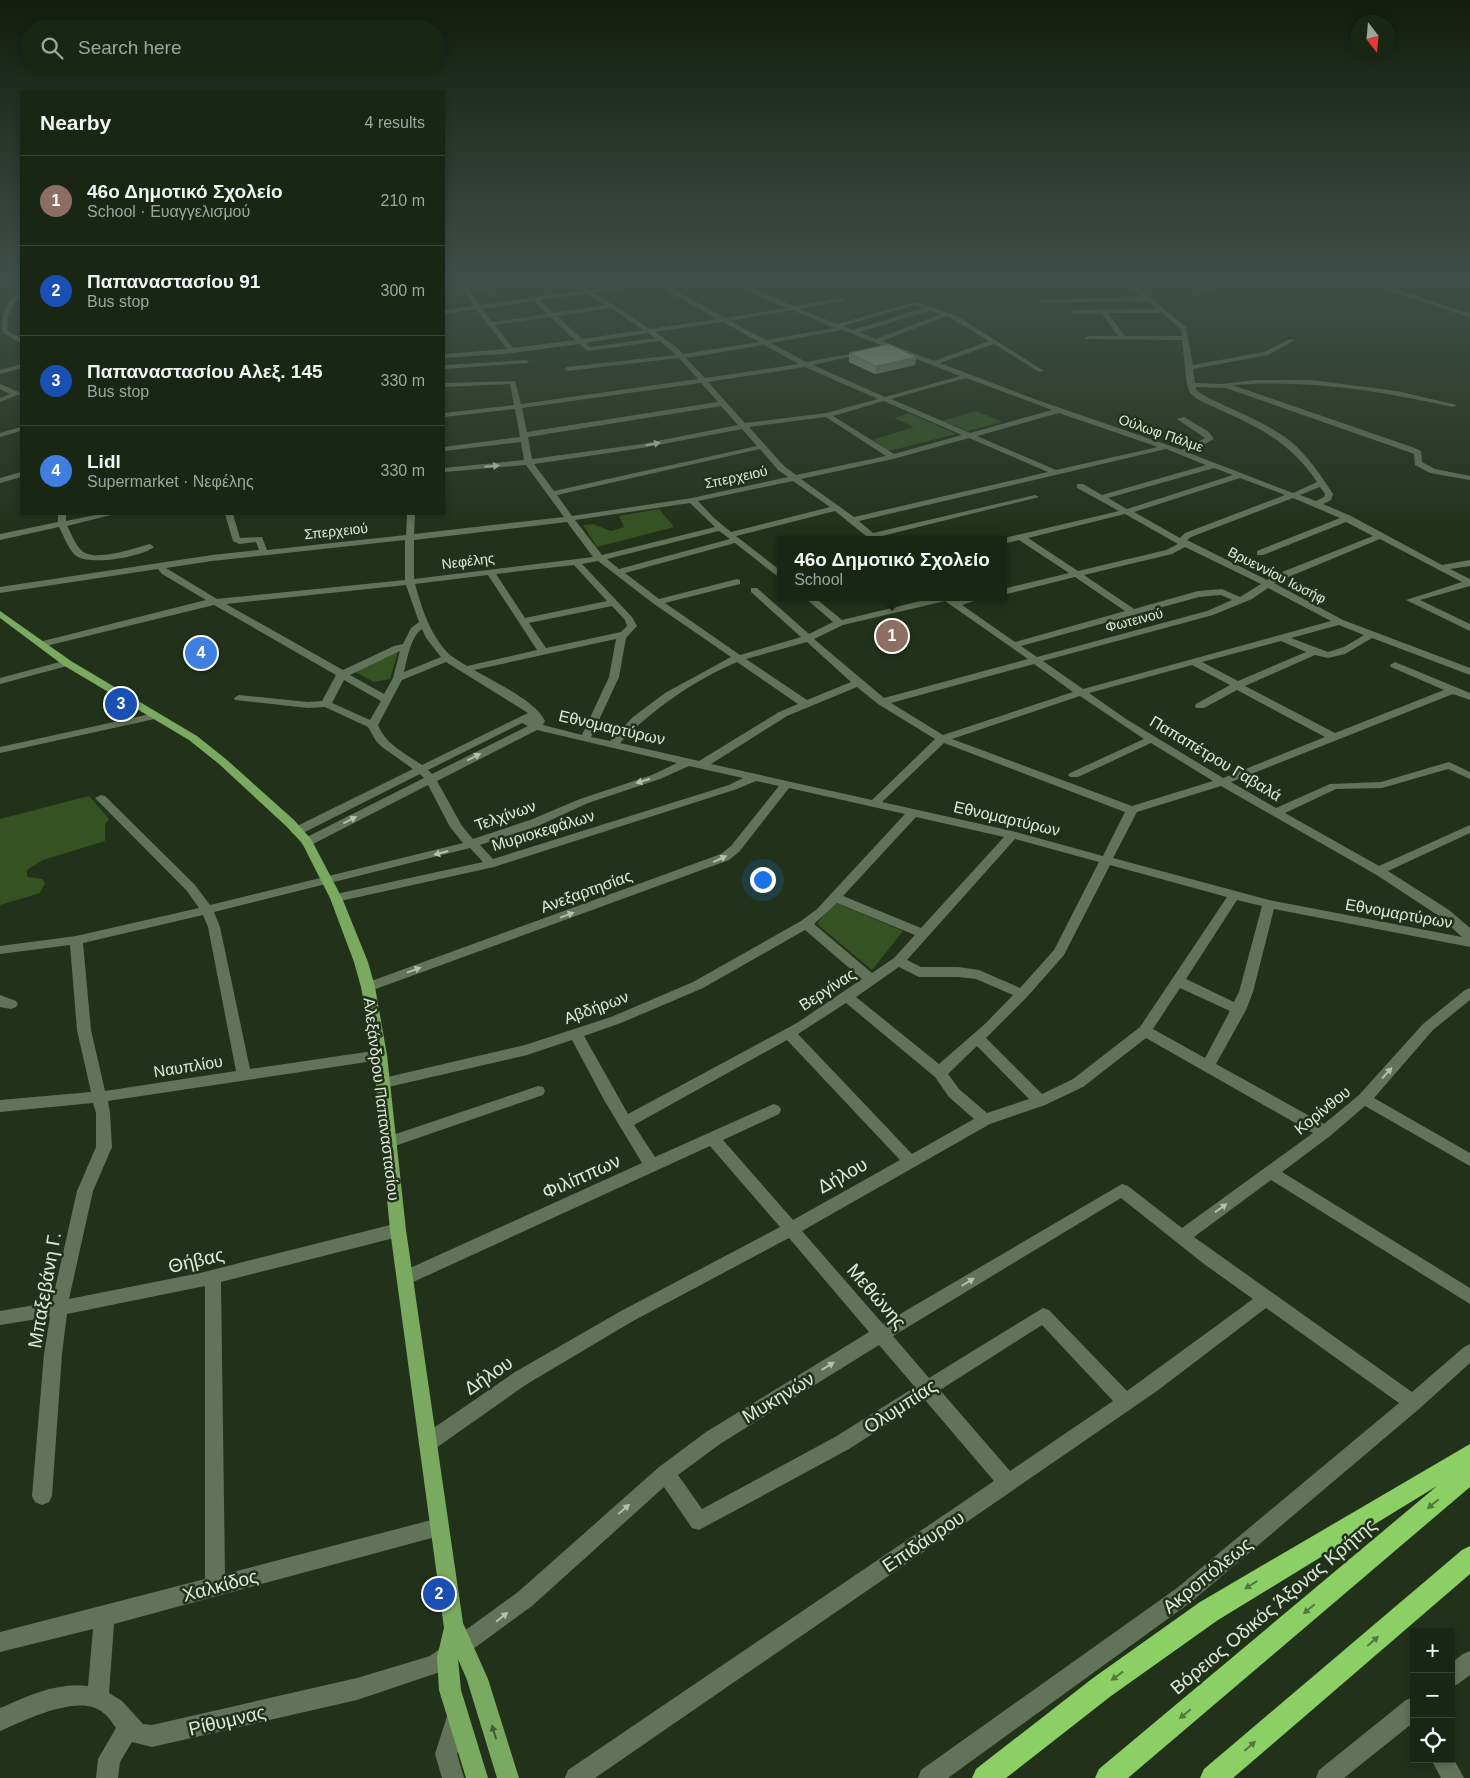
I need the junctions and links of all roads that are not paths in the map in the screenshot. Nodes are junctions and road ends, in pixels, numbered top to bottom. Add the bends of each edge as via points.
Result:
1 (526, 362) dead end
2 (634, 362) edge
3 (687, 362) edge
4 (800, 362) edge
5 (819, 362) edge
6 (937, 362) edge
7 (1026, 362) edge
8 (1188, 362) edge
9 (1221, 362) edge
10 (934, 363) joint
11 (806, 365) junction
12 (20, 366) edge
13 (445, 367) edge
14 (1189, 368) junction
15 (567, 369) dead end
16 (1041, 371) dead end
17 (0, 372) edge
18 (967, 376) junction
19 (704, 381) junction
20 (445, 385) edge
21 (1191, 385) junction
22 (1222, 385) junction
23 (0, 386) edge
24 (0, 400) edge
25 (885, 400) junction
26 (724, 403) junction
27 (1453, 405) dead end
28 (519, 408) junction
29 (1058, 411) junction
30 (445, 415) edge
31 (827, 415) junction
32 (1181, 419) dead end
33 (743, 426) junction
34 (20, 429) edge
35 (0, 435) edge
36 (970, 436) junction
37 (524, 437) junction
38 (761, 447) junction
39 (1167, 447) junction
40 (445, 449) edge
41 (1183, 453) junction
42 (893, 457) junction
43 (529, 463) junction
44 (1215, 465) junction
45 (445, 470) edge
46 (1056, 473) junction
47 (20, 474) edge
48 (1241, 475) junction
49 (793, 478) junction
50 (1470, 478) edge
51 (0, 481) edge
52 (1321, 483) junction
53 (1080, 486) dead end
54 (552, 494) junction
55 (1294, 495) junction
56 (1035, 497) dead end
57 (1100, 498) junction
58 (692, 500) junction
59 (1317, 504) junction
60 (837, 508) junction
61 (1126, 512) junction
62 (62, 515) edge
63 (106, 515) edge
64 (229, 515) edge
65 (411, 515) edge
66 (1348, 518) junction
67 (569, 519) junction
68 (853, 520) junction
69 (62, 524) junction
70 (721, 528) junction
71 (872, 536) edge
72 (882, 536) edge
73 (1382, 536) junction
74 (0, 537) edge
75 (733, 537) junction
76 (1021, 537) junction
77 (409, 538) junction
78 (1007, 540) edge
79 (1185, 544) junction
80 (150, 547) dead end
81 (264, 553) junction
82 (1260, 553) dead end
83 (599, 558) junction
84 (576, 562) junction
85 (1470, 563) edge
86 (160, 566) junction
87 (1441, 568) junction
88 (617, 572) junction
89 (491, 573) junction
90 (777, 573) edge
91 (1076, 574) junction
92 (410, 582) junction
93 (737, 582) dead end
94 (1266, 583) junction
95 (1470, 583) edge
96 (0, 590) edge
97 (754, 590) dead end
98 (1007, 591) edge
99 (813, 601) edge
100 (943, 601) edge
101 (950, 601) edge
102 (1241, 601) junction
103 (215, 602) junction
104 (657, 602) junction
105 (613, 603) junction
106 (1132, 612) junction
107 (0, 614) edge
108 (525, 621) junction
109 (1340, 622) junction
110 (424, 623) junction
111 (840, 623) junction
112 (1470, 628) edge
113 (624, 634) junction
114 (1372, 634) junction
115 (1282, 638) junction
116 (807, 639) junction
117 (42, 644) junction
118 (1014, 644) junction
119 (407, 647) junction
120 (543, 652) junction
121 (1314, 652) junction
122 (447, 658) junction
123 (738, 658) junction
124 (1039, 661) junction
125 (1194, 662) junction
126 (67, 663) junction
127 (1396, 666) dead end
128 (466, 669) junction
129 (1470, 672) edge
130 (341, 674) junction
131 (398, 678) junction
132 (0, 681) edge
133 (858, 683) junction
134 (1238, 685) junction
135 (1453, 690) junction
136 (1082, 692) junction
137 (1470, 697) edge
138 (239, 698) dead end
139 (387, 700) junction
140 (882, 702) junction
141 (326, 704) junction
142 (805, 704) junction
143 (1200, 706) dead end
144 (155, 716) junction
145 (536, 721) junction
146 (373, 725) junction
147 (1152, 738) junction
148 (1335, 738) junction
149 (585, 739) junction
150 (942, 739) junction
151 (612, 745) junction
152 (0, 750) edge
153 (688, 762) junction
154 (701, 765) junction
155 (422, 770) junction
156 (1074, 775) dead end
157 (1470, 776) edge
158 (755, 778) junction
159 (431, 780) junction
160 (1222, 782) junction
161 (786, 785) junction
162 (101, 798) dead end
163 (874, 804) junction
164 (1132, 810) junction
165 (1277, 812) junction
166 (914, 813) junction
167 (1470, 829) edge
168 (302, 836) junction
169 (1012, 836) junction
170 (473, 844) junction
171 (1108, 860) junction
172 (490, 864) junction
173 (1379, 871) junction
174 (327, 881) junction
175 (1234, 895) junction
176 (336, 898) junction
177 (836, 898) junction
178 (1270, 904) junction
179 (207, 910) junction
180 (806, 924) junction
181 (924, 934) junction
182 (76, 940) junction
183 (1470, 942) edge
184 (0, 950) edge
185 (898, 961) junction
186 (872, 980) junction
187 (1178, 981) junction
188 (368, 987) junction
189 (1470, 993) edge
190 (1022, 994) junction
191 (847, 997) junction
192 (1238, 1010) junction
193 (1145, 1031) junction
194 (575, 1033) junction
195 (789, 1033) junction
196 (977, 1038) junction
197 (380, 1054) junction
198 (1208, 1066) junction
199 (940, 1073) junction
200 (244, 1075) junction
201 (384, 1083) junction
202 (538, 1091) dead end
203 (100, 1097) junction
204 (1364, 1099) junction
205 (1040, 1101) junction
206 (0, 1106) edge
207 (774, 1110) dead end
208 (985, 1120) junction
209 (625, 1123) junction
210 (1324, 1132) junction
211 (713, 1138) junction
212 (390, 1142) junction
213 (1470, 1160) edge
214 (910, 1161) junction
215 (652, 1166) junction
216 (1270, 1172) junction
217 (791, 1228) junction
218 (398, 1230) junction
219 (1182, 1237) junction
220 (213, 1278) junction
221 (405, 1278) junction
222 (1470, 1296) edge
223 (1265, 1299) junction
224 (59, 1310) junction
225 (0, 1318) edge
226 (881, 1334) junction
227 (1470, 1352) edge
228 (928, 1388) junction
229 (1126, 1402) junction
230 (1413, 1403) junction
231 (429, 1442) junction
232 (1470, 1454) edge
233 (666, 1473) junction
234 (1470, 1473) edge
235 (1008, 1483) junction
236 (42, 1496) dead end
237 (439, 1527) junction
238 (1470, 1558) edge
239 (215, 1586) junction
240 (104, 1616) junction
241 (0, 1642) edge
242 (455, 1644) junction
243 (1470, 1661) edge
244 (1455, 1674) edge
245 (98, 1698) junction
246 (1410, 1713) edge
247 (458, 1716) junction
248 (0, 1720) edge
249 (129, 1728) junction
250 (1444, 1763) edge
251 (107, 1778) edge
252 (453, 1778) edge
253 (477, 1778) edge
254 (508, 1778) edge
255 (576, 1778) edge
256 (928, 1778) edge
257 (984, 1778) edge
258 (1108, 1778) edge
259 (1213, 1778) edge
260 (1327, 1778) edge
261 (1453, 1778) edge

1 - 13 street
2 - 15 street
3 - 19 street
4 - 11 street
5 - 11 street
6 - 10 street
7 - 16 street
8 - 14 street
9 - 14 street
10 - 18 street, Ούλωφ Πάλμε
11 - 19 street
11 - 25 street
12 - 17 street
14 - 21 street
18 - 25 street
18 - 29 street, Ούλωφ Πάλμε
19 - 26 street
19 - 28 street
20 - 28 street via 513,382
21 - 22 street
21 - 52 street via 1200,397 1284,440 1308,463
22 - 27 street via 1314,382 1403,394
22 - 50 street via 1410,449 1419,454 1418,463 1429,470
23 - 24 street via 16,394
25 - 31 street
25 - 36 street
26 - 33 street
26 - 37 street
28 - 30 street
28 - 37 street
29 - 36 street, Σπερχειού
29 - 39 street, Ούλωφ Πάλμε
31 - 33 street
31 - 42 street
32 - 41 street via 1210,439
33 - 38 street
43 -> 33 street via 642,446
34 - 35 street
36 - 42 street, Σπερχειού
36 - 46 street
37 - 40 street
37 - 43 street
38 - 49 street
38 - 54 street
39 - 41 street, Ούλωφ Πάλμε
39 - 46 street
41 - 44 street, Ούλωφ Πάλμε
42 - 49 street, Σπερχειού
45 -> 43 street
43 - 54 street
44 - 48 street, Ούλωφ Πάλμε
44 - 57 street
46 - 68 street
47 - 51 street
48 - 55 street, Ούλωφ Πάλμε
48 - 61 street
49 - 58 street, Σπερχειού
49 - 60 street
52 - 55 street
52 - 59 street via 1330,496
53 - 57 street, Βρυεννίου Ιωσήφ
54 - 67 street
55 - 59 street, Ούλωφ Πάλμε
55 - 79 street via 1188,535 1182,540
56 - 72 street
57 - 61 street, Βρυεννίου Ιωσήφ
58 - 67 street, Σπερχειού
58 - 70 street
59 - 66 street, Ούλωφ Πάλμε
60 - 68 street
60 - 75 street
61 - 76 street
61 - 79 street, Βρυεννίου Ιωσήφ
62 - 69 street
63 - 69 street
64 - 81 street via 236,539 259,539
65 - 77 street
66 - 73 street, Ούλωφ Πάλμε
66 - 82 street
67 - 77 street, Σπερχειού
67 - 83 street
68 - 71 street
69 - 74 street
69 - 80 street via 77,553 88,558
70 - 75 street
70 - 83 street, Νεφέλης
73 - 87 street, Ούλωφ Πάλμε
73 - 94 street, Φωτεινού
75 - 88 street
75 - 90 street
76 - 78 street
76 - 91 street
77 - 81 street, Σπερχειού
77 - 92 street
79 - 91 street via 1160,555
79 - 94 street, Βρυεννίου Ιωσήφ
81 - 86 street, Σπερχειού
83 - 84 street, Νεφέλης
83 - 88 street
84 - 89 street, Νεφέλης
84 - 105 street
85 - 87 street
86 - 96 street, Σπερχειού
86 - 103 street
87 - 95 street, Ούλωφ Πάλμε
88 - 104 street
89 - 92 street, Νεφέλης
89 - 108 street
91 - 98 street
91 - 106 street
92 - 103 street, Νεφέλης
92 - 110 street
93 - 104 street
94 - 102 street, Φωτεινού
94 - 109 street, Βρυεννίου Ιωσήφ
95 - 112 street via 1412,600
97 - 116 street
99 - 111 street
100 - 111 street
101 - 118 street, Παπαπέτρου Γαβαλά
102 - 106 street via 1222,592 1212,592
102 - 124 street, Φωτεινού
103 - 117 street, Νεφέλης
103 - 130 street
104 - 123 street
105 - 108 street
105 - 113 street via 632,624
106 - 118 street
107 - 117 main road, Αλεξάνδρου Παπαναστασίου
108 - 120 street
109 - 114 street, Βρυεννίου Ιωσήφ
109 - 115 street
110 - 119 street via 414,630
110 - 122 street via 436,646
111 - 116 street
113 - 120 street
113 - 149 street via 620,639 614,677
114 - 121 street via 1334,655
114 - 129 street, Βρυεννίου Ιωσήφ
115 - 121 street
115 - 125 street
116 - 123 street
116 - 133 street
117 - 126 main road, Αλεξάνδρου Παπαναστασίου
118 - 124 street, Παπαπέτρου Γαβαλά
119 - 130 street via 397,648
119 - 131 street
120 - 128 street
121 - 134 street
122 - 128 street
122 - 131 street
123 - 142 street
123 - 151 street via 669,695 637,719
124 - 136 street, Παπαπέτρου Γαβαλά
124 - 140 street, Φωτεινού
125 - 134 street
125 - 136 street
126 - 132 street
126 - 144 main road, Αλεξάνδρου Παπαναστασίου
127 - 135 street
128 - 145 street
130 - 139 street
130 - 141 street
131 - 139 street
133 - 140 street
133 - 142 street
134 - 143 street
134 - 148 street
135 - 137 street
135 - 148 street
136 - 147 street, Παπαπέτρου Γαβαλά
136 - 150 street
138 - 141 street
139 - 146 street
140 - 150 street
141 - 146 street
142 - 154 street
144 - 152 street
144 - 168 main road, Αλεξάνδρου Παπαναστασίου via 193,738 217,757
145 - 149 street, Εθνομαρτύρων
145 - 155 street, Εθνομαρτύρων via 522,719
159 -> 145 street, Εθνομαρτύρων
146 - 155 street via 392,750
147 - 156 street
147 - 160 street, Παπαπέτρου Γαβαλά
148 - 160 street
149 - 151 street, Εθνομαρτύρων
150 - 163 street
150 - 164 street
151 - 153 street, Εθνομαρτύρων
153 - 154 street, Εθνομαρτύρων
153 -> 170 street, Τελχίνων via 656,777
154 - 158 street, Εθνομαρτύρων
155 - 159 street
155 - 168 street, Εθνομαρτύρων
157 - 165 street via 1456,767 1443,765 1374,787 1340,784
158 - 161 street, Εθνομαρτύρων
158 - 172 street, Μυριοκεφάλων
168 -> 159 street, Εθνομαρτύρων
159 - 170 street via 457,828
160 - 164 street
160 - 165 street, Παπαπέτρου Γαβαλά
161 - 163 street, Εθνομαρτύρων
188 -> 161 street, Ανεξαρτησίας via 726,857
162 - 179 street via 192,888
163 - 166 street, Εθνομαρτύρων
164 - 171 street
165 - 173 street, Παπαπέτρου Γαβαλά
166 - 169 street, Εθνομαρτύρων
166 - 177 street
167 - 173 street
168 - 174 main road, Αλεξάνδρου Παπαναστασίου
169 - 171 street, Εθνομαρτύρων
169 - 181 street, Βεργίνας
170 - 172 street via 484,853
170 -> 174 street, Τελχίνων
171 - 175 street, Εθνομαρτύρων
171 - 190 street via 1059,952
172 - 176 street, Μυριοκεφάλων
173 - 183 street, Παπαπέτρου Γαβαλά via 1444,913 1468,933
174 - 176 main road, Αλεξάνδρου Παπαναστασίου
174 - 179 street, Τελχίνων
175 - 178 street, Εθνομαρτύρων
175 - 187 street, Δήλου
176 - 188 main road, Αλεξάνδρου Παπαναστασίου
177 - 180 street, Αβδήρων
177 - 181 street
178 - 183 street, Εθνομαρτύρων
178 - 192 street
179 - 182 street, Τελχίνων
179 - 200 street via 214,927
180 - 186 street
180 - 194 street, Αβδήρων via 698,985 616,1020
181 - 185 street, Βεργίνας
182 - 184 street, Τελχίνων
182 - 203 street, Μπαξεβάνη Γ. via 84,1030
185 - 186 street, Βεργίνας
185 - 190 street via 919,972 979,974
186 - 191 street, Βεργίνας
187 - 192 street
187 - 193 street, Δήλου
188 - 197 main road, Αλεξάνδρου Παπαναστασίου
204 -> 189 street, Κορίνθου via 1428,1027
190 - 196 street
191 - 195 street, Βεργίνας
191 - 199 street
192 - 198 street
193 - 198 street
193 - 205 street, Δήλου via 1078,1083
194 - 201 street, Αβδήρων via 527,1050
194 - 209 street
195 - 209 street, Βεργίνας
195 - 214 street
196 - 199 street
196 - 205 street
197 - 200 street, Ναυπλίου
197 - 201 main road, Αλεξάνδρου Παπαναστασίου
198 - 210 street
199 - 208 street via 958,1097
200 - 203 street, Ναυπλίου
201 - 212 main road, Αλεξάνδρου Παπαναστασίου
202 - 212 street
203 - 206 street, Ναυπλίου
203 - 224 street, Μπαξεβάνη Γ. via 104,1147 85,1191
204 - 210 street, Κορίνθου
204 - 213 street
205 - 208 street, Δήλου
207 - 211 street, Φιλίππων
208 - 214 street, Δήλου
209 - 215 street
210 - 216 street, Κορίνθου
211 - 215 street, Φιλίππων
211 - 217 street, Μεθώνης
212 - 218 main road, Αλεξάνδρου Παπαναστασίου
214 - 217 street, Δήλου
215 - 221 street, Φιλίππων
219 -> 216 street, Κορίνθου
216 - 222 street
217 - 226 street, Μεθώνης
217 - 231 street, Δήλου via 555,1356
218 - 220 street, Θήβας
218 - 221 main road, Αλεξάνδρου Παπαναστασίου
219 - 223 street
226 -> 219 street, Μυκηνών via 1122,1190
220 - 224 street, Θήβας
220 - 239 street
221 - 231 main road, Αλεξάνδρου Παπαναστασίου
223 - 229 street, Επιδάυρου
223 - 230 street
224 - 225 street, Θήβας
224 - 236 street, Μπαξεβάνη Γ.
226 - 228 street, Μεθώνης
233 -> 226 street, Μυκηνών via 733,1425
227 - 230 street, Ακροπόλεως
228 - 229 street, Ολυμπίας via 1043,1315
228 - 233 street, Ολυμπίας via 842,1443 699,1521
228 - 235 street, Μεθώνης
229 - 235 street, Επιδάυρου
230 - 256 street, Ακροπόλεως via 1184,1596
231 - 237 main road, Αλεξάνδρου Παπαναστασίου
232 -> 257 highway via 1209,1611 1102,1687
242 -> 233 street, Μυκηνών via 525,1599
234 -> 258 highway, Βόρειος Οδικός Άξονας Κρήτης
235 - 255 street, Επιδάυρου
237 - 239 street, Χαλκίδος
237 - 242 main road, Αλεξάνδρου Παπαναστασίου
259 -> 238 highway
239 - 240 street, Χαλκίδος
240 - 241 street, Χαλκίδος
240 - 245 street
242 - 247 main road, Αλεξάνδρου Παπαναστασίου via 450,1690
242 - 249 street, Ρίθυμνας via 425,1668 392,1679 189,1729 139,1736
254 -> 242 main road, Αλεξάνδρου Παπαναστασίου via 477,1679
243 - 244 street
245 - 248 street via 78,1696 43,1702
245 - 249 street via 114,1709
246 - 260 street
247 - 252 street via 446,1754
247 - 253 main road, Αλεξάνδρου Παπαναστασίου
249 - 251 street via 109,1759
250 - 261 street

